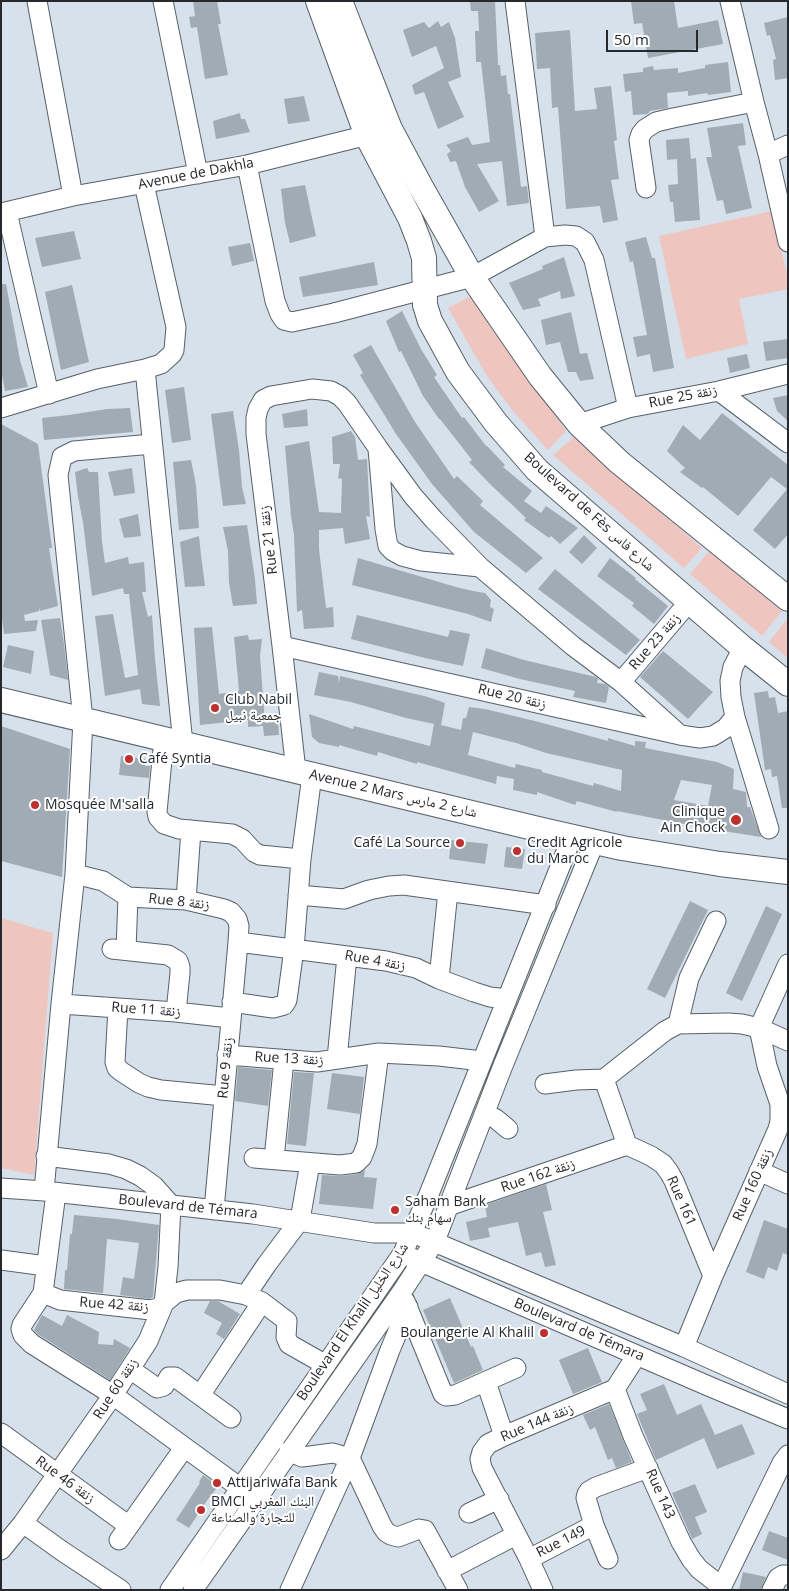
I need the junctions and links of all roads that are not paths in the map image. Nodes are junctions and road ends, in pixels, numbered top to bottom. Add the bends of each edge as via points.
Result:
1 (37, 1) edge
2 (163, 1) edge
3 (318, 1) edge
4 (515, 1) edge
5 (730, 1) edge
6 (343, 4) edge
7 (754, 102) junction
8 (390, 128) junction
9 (367, 136) junction
10 (788, 145) edge
11 (768, 154) junction
12 (247, 165) junction
13 (198, 174) junction
14 (144, 184) junction
15 (646, 188) dead end
16 (73, 196) junction
17 (4, 213) edge
18 (545, 237) junction
19 (788, 242) edge
20 (472, 277) junction
21 (424, 290) junction
22 (145, 370) junction
23 (788, 374) edge
24 (719, 390) junction
25 (49, 394) junction
26 (1, 408) edge
27 (628, 408) junction
28 (579, 424) junction
29 (788, 443) edge
30 (152, 444) junction
31 (378, 448) junction
32 (480, 567) junction
33 (788, 599) edge
34 (689, 602) junction
35 (282, 646) junction
36 (743, 648) junction
37 (621, 682) junction
38 (788, 684) edge
39 (1, 700) edge
40 (735, 717) junction
41 (83, 720) junction
42 (680, 735) junction
43 (174, 742) junction
44 (304, 773) junction
45 (769, 829) dead end
46 (191, 830) junction
47 (572, 837) junction
48 (595, 841) junction
49 (301, 859) junction
50 (788, 872) edge
51 (75, 874) junction
52 (448, 891) junction
53 (298, 895) junction
54 (128, 897) junction
55 (186, 900) junction
56 (546, 904) junction
57 (716, 921) dead end
58 (238, 934) junction
59 (294, 949) junction
60 (347, 956) junction
61 (788, 964) edge
62 (439, 979) junction
63 (289, 991) joint
64 (507, 999) junction
65 (60, 1004) junction
66 (118, 1008) junction
67 (231, 1010) junction
68 (176, 1012) junction
69 (678, 1024) junction
70 (759, 1028) junction
71 (788, 1041) edge
72 (379, 1053) junction
73 (227, 1055) junction
74 (337, 1059) junction
75 (284, 1060) junction
76 (482, 1061) junction
77 (604, 1079) junction
78 (544, 1084) dead end
79 (224, 1096) junction
80 (485, 1112) junction
81 (508, 1129) dead end
82 (628, 1145) junction
83 (46, 1156) junction
84 (254, 1158) dead end
85 (274, 1159) junction
86 (310, 1162) junction
87 (759, 1171) junction
88 (788, 1184) edge
89 (1, 1188) edge
90 (50, 1192) junction
91 (171, 1205) junction
92 (448, 1206) junction
93 (214, 1210) junction
94 (300, 1220) junction
95 (374, 1233) junction
96 (413, 1233) junction
97 (435, 1241) junction
98 (403, 1253) junction
99 (1, 1260) edge
100 (422, 1263) junction
101 (46, 1266) junction
102 (713, 1276) junction
103 (43, 1293) junction
104 (254, 1299) junction
105 (405, 1300) junction
106 (164, 1303) junction
107 (684, 1347) junction
108 (636, 1355) junction
109 (326, 1365) junction
110 (516, 1368) dead end
111 (130, 1369) junction
112 (486, 1382) junction
113 (615, 1390) junction
114 (200, 1394) junction
115 (788, 1394) edge
116 (114, 1395) junction
117 (231, 1418) dead end
118 (788, 1419) edge
119 (1, 1433) edge
120 (504, 1436) junction
121 (184, 1448) junction
122 (289, 1451) junction
123 (788, 1455) edge
124 (350, 1458) junction
125 (648, 1468) junction
126 (57, 1475) junction
127 (248, 1494) junction
128 (499, 1499) junction
129 (468, 1513) dead end
130 (23, 1522) junction
131 (594, 1525) junction
132 (516, 1535) junction
133 (1, 1550) edge
134 (529, 1559) junction
135 (608, 1559) dead end
136 (447, 1570) junction
137 (788, 1575) edge
138 (721, 1588) edge
139 (121, 1590) edge
140 (170, 1590) edge
141 (192, 1590) edge
142 (290, 1590) edge
143 (458, 1590) edge
144 (543, 1590) edge
145 (772, 1590) edge

1 - 16 street
2 - 13 street
3 - 9 main road, Boulevard de Fès شارع فاس
4 - 18 street
5 - 7 street
6 - 8 main road
7 - 11 street
7 - 15 street via 656,122 646,128 639,140
8 - 9 street, Avenue de Dakhla
8 - 20 main road
9 - 12 street, Avenue de Dakhla
9 - 21 main road, Boulevard de Fès شارع فاس via 419,241 424,258
10 - 11 street
11 - 19 street
12 - 13 street, Avenue de Dakhla
12 - 21 street via 275,301 284,320 309,319
13 - 14 street, Avenue de Dakhla
14 - 16 street, Avenue de Dakhla
14 - 22 street via 176,327 172,354
16 - 17 street, Avenue de Dakhla
17 - 25 street
18 - 20 street
18 - 27 street via 576,236 585,242 594,260
20 - 21 street
20 - 28 main road via 540,376
21 - 34 main road, Boulevard de Fès شارع فاس via 425,305 438,338 458,372 496,423 537,470
22 - 25 street via 97,379
22 - 30 street
23 - 24 street, Rue 25 زنقة
24 - 27 street, Rue 25 زنقة
24 - 29 street
25 - 26 street
27 - 28 street, Rue 25 زنقة
28 - 33 main road via 618,462
30 - 41 street via 74,452 60,460 59,494
30 - 43 street via 163,537
31 - 32 street via 413,496
31 - 32 street via 388,546 402,556 421,561
31 - 35 street, Rue 21 زنقة via 347,403 331,391 312,389 271,396 258,408 256,434
32 - 37 street
34 - 36 main road, Boulevard de Fès شارع فاس
34 - 37 street, Rue 23 زنقة
35 - 42 street, Rue 20 زنقة
35 - 44 street, Rue 21 زنقة
36 - 38 main road, Boulevard de Fès شارع فاس
36 - 40 street via 730,681
37 - 42 street
39 - 41 main road, Avenue 2 Mars شارع 2 مارس
40 - 42 street, Rue 20 زنقة via 726,728 712,736
40 - 45 street
41 - 43 main road, Avenue 2 Mars شارع 2 مارس
41 - 51 street
43 - 44 main road, Avenue 2 Mars شارع 2 مارس
43 - 46 street via 157,800 158,817 168,827
44 - 47 main road, Avenue 2 Mars شارع 2 مارس
44 - 49 street, Rue 21 زنقة
46 - 49 street via 232,834 260,855
46 - 55 street
47 - 48 main road, Avenue 2 Mars شارع 2 مارس
47 - 56 street, Boulevard El Khalil شارع الخليل
48 - 50 main road, Avenue 2 Mars شارع 2 مارس via 720,864
48 - 80 street, Boulevard El Khalil شارع الخليل
49 - 53 street, Rue 21 زنقة
51 - 54 street, Rue 8 زنقة via 103,881
51 - 65 street
52 - 53 street via 396,886 369,890 344,899
52 - 56 street
52 - 62 street
53 - 59 street, Rue 21 زنقة
54 - 55 street, Rue 8 زنقة
54 - 68 street via 119,950 168,955 178,961
55 - 58 street, Rue 8 زنقة via 231,912 237,918
56 - 64 street, Boulevard El Khalil شارع الخليل
57 - 69 street via 689,978
58 - 59 street, Rue 4 زنقة
58 - 67 street, Rue 9 زنقة
59 - 60 street, Rue 4 زنقة
59 - 63 street, Rue 21 زنقة
60 - 62 street, Rue 4 زنقة via 393,962
60 - 74 street
61 - 70 street
62 - 64 street, Rue 4 زنقة via 490,997
63 - 67 street, Rue 11 زنقة via 284,1005 278,1007
64 - 76 street, Boulevard El Khalil شارع الخليل
65 - 66 street, Rue 11 زنقة
65 - 83 street
66 - 68 street, Rue 11 زنقة
66 - 79 street via 117,1068 139,1083 154,1088
67 - 68 street, Rue 11 زنقة
67 - 73 street, Rue 9 زنقة
69 - 70 street via 728,1023
69 - 77 street
70 - 71 street
70 - 87 street, Rue 160 زنقة via 780,1114 778,1129
72 - 74 street, Rue 13 زنقة
72 - 76 street, Rue 13 زنقة
72 - 86 street via 367,1144 362,1157 350,1165
73 - 75 street, Rue 13 زنقة
73 - 79 street, Rue 9 زنقة
74 - 75 street, Rue 13 زنقة via 317,1062
75 - 85 street
76 - 96 street, Boulevard El Khalil شارع الخليل
77 - 78 street
77 - 82 street
79 - 93 street, Rue 9 زنقة
80 - 81 street
80 - 92 street, Boulevard El Khalil شارع الخليل
82 - 92 street, Rue 162 زنقة
82 - 102 street, Rue 161 via 652,1156 669,1172
83 - 90 street
83 - 91 street via 126,1169 154,1186
84 - 85 street
85 - 86 street
86 - 94 street
87 - 88 street
87 - 102 street, Rue 160 زنقة
89 - 90 street, Boulevard de Témara
90 - 91 street, Boulevard de Témara
90 - 101 street
91 - 93 street, Boulevard de Témara
91 - 106 street, Rue 60 زنقة
92 - 97 street, Boulevard El Khalil شارع الخليل
93 - 94 street, Boulevard de Témara
94 - 95 street, Boulevard de Témara
94 - 104 street via 267,1264
95 - 96 street, Boulevard de Témara
95 - 98 street, Boulevard de Témara
96 - 97 street, Boulevard de Témara
96 - 98 street, Boulevard El Khalil شارع الخليل
97 - 100 street, Boulevard El Khalil شارع الخليل
97 - 107 street, Boulevard de Témara
98 - 100 street, Boulevard de Témara
98 - 109 street, Boulevard El Khalil شارع الخليل
99 - 101 street
100 - 105 street, Boulevard El Khalil شارع الخليل
100 - 108 street, Boulevard de Témara
101 - 103 street
102 - 107 street, Rue 160 زنقة
103 - 106 street, Rue 42 زنقة via 60,1300 151,1310
103 - 116 street via 21,1329 23,1335 32,1344
104 - 106 street, Rue 42 زنقة via 220,1290 187,1290 176,1293
104 - 109 street, Rue 42 زنقة via 287,1321 289,1344
104 - 114 street
105 - 112 street via 443,1394 455,1395
105 - 122 street, Boulevard El Khalil شارع الخليل
105 - 124 street
106 - 111 street, Rue 60 زنقة via 148,1340
107 - 115 street, Boulevard de Témara
108 - 113 street
108 - 118 street, Boulevard de Témara
109 - 127 street, Boulevard El Khalil شارع الخليل
110 - 112 street
111 - 114 street via 157,1388 175,1376
111 - 116 street, Rue 60 زنقة
112 - 120 street
113 - 120 street, Rue 144 زنقة
113 - 125 street, Rue 143
114 - 117 street
116 - 121 street
116 - 126 street, Rue 60 زنقة
119 - 126 street, Rue 46 زنقة
120 - 128 street, Rue 144 زنقة via 488,1444 480,1459
121 - 126 street, Rue 46 زنقة via 124,1533
121 - 127 street
122 - 124 street via 302,1457 333,1453
122 - 127 street, Boulevard El Khalil شارع الخليل
123 - 138 street
124 - 136 street via 386,1532 398,1536 422,1529
124 - 142 street
125 - 131 street, Rue 149 via 589,1491 586,1498
125 - 138 street, Rue 143 via 691,1559
126 - 130 street, Rue 60 زنقة
127 - 140 street, Boulevard El Khalil شارع الخليل
127 - 141 street, Boulevard El Khalil شارع الخليل
128 - 129 street
128 - 132 street, Rue 144 زنقة
130 - 133 street, Rue 60 زنقة
130 - 139 street
131 - 134 street, Rue 149
131 - 135 street, Rue 149
132 - 134 street, Rue 144 زنقة
132 - 136 street
134 - 144 street, Rue 144 زنقة
136 - 143 street
137 - 145 street via 778,1578

